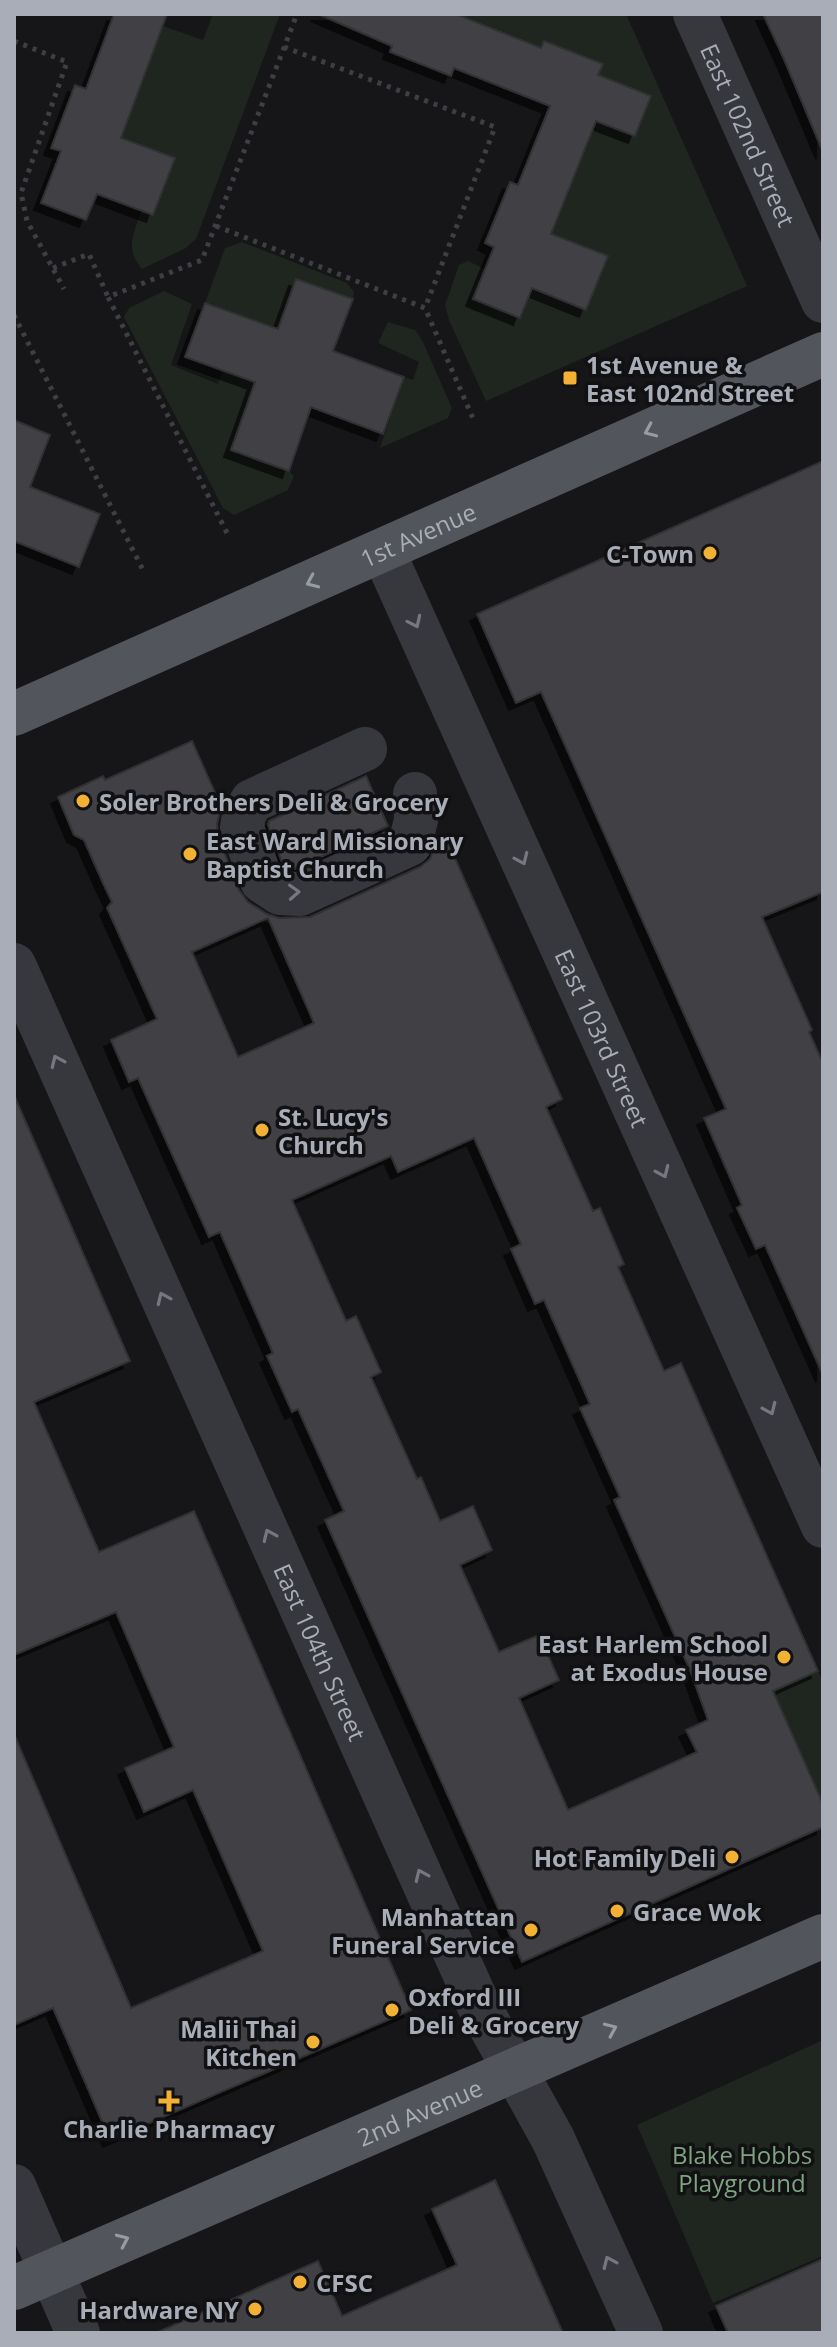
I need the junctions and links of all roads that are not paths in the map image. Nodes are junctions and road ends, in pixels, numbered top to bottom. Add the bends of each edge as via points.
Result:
1 (695, 14) edge
2 (823, 301) edge
3 (823, 354) edge
4 (383, 551) junction
5 (14, 714) edge
6 (348, 734) dead end
7 (415, 794) dead end
8 (14, 965) edge
9 (823, 1526) edge
10 (823, 1936) edge
11 (514, 2072) junction
12 (14, 2186) edge
13 (33, 2280) edge
14 (78, 2333) edge
15 (641, 2333) edge

1 - 2 street, East 102nd Street
3 -> 4 main road, 1st Avenue
4 -> 5 main road, 1st Avenue
4 -> 9 street, East 103rd Street
6 -> 7 street via 252,801 244,814 242,828 262,881 280,893 300,894 410,844
11 -> 8 street, East 104th Street via 478,2004
11 -> 10 main road, 2nd Avenue
13 -> 11 main road, 2nd Avenue
15 -> 11 street, East 104th Street via 553,2139
12 - 13 street
13 - 14 street

